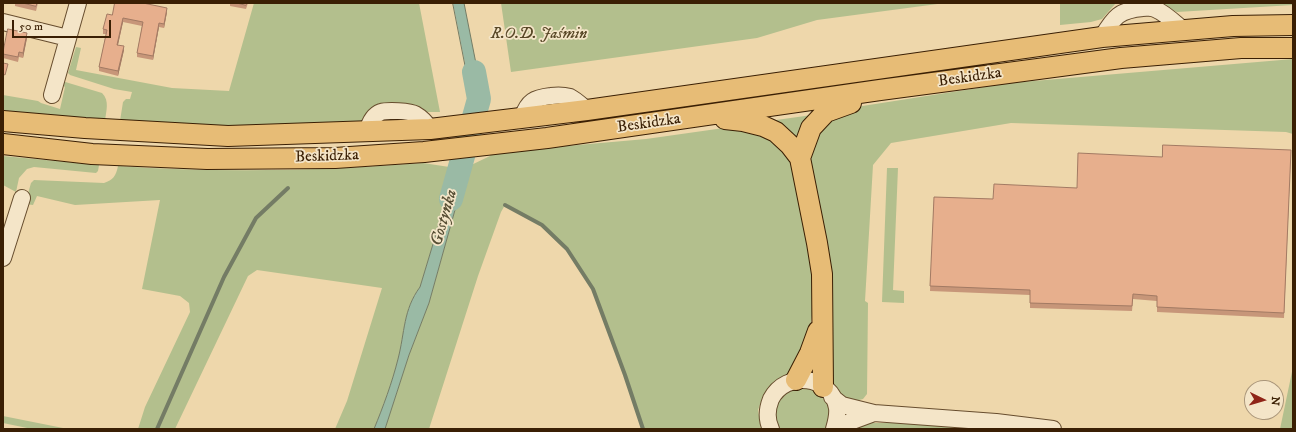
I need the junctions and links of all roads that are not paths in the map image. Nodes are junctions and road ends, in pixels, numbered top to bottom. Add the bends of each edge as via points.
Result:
1 (78, 3) edge
2 (1293, 18) edge
3 (3, 22) edge
4 (1293, 25) edge
5 (1233, 26) junction
6 (68, 38) junction
7 (1293, 48) edge
8 (880, 90) junction
9 (52, 95) dead end
10 (699, 117) junction
11 (3, 121) edge
12 (3, 144) edge
13 (800, 158) junction
14 (22, 198) dead end
15 (3, 258) edge
16 (822, 322) junction
17 (796, 380) junction
18 (828, 392) junction
19 (874, 413) junction
20 (771, 429) edge
21 (834, 429) edge
22 (838, 429) edge
23 (1053, 429) edge

1 - 6 street
2 - 5 main road
3 - 6 street
4 - 5 main road, Beskidzka
5 - 11 main road, Beskidzka via 1102,37 587,110 430,129 228,136
6 - 9 street
7 - 8 main road, Beskidzka via 1241,48 1121,58
8 - 10 main road, Beskidzka
8 - 13 main road via 826,112 811,128
10 - 12 main road, Beskidzka via 424,152 335,158 207,159 92,154
10 - 13 main road via 744,121 763,126 776,132
13 - 16 main road via 820,259
14 - 15 street
16 - 17 main road
16 - 18 main road
17 - 18 street via 815,382
17 - 20 street via 780,387 774,394 767,416
18 - 19 street via 842,405
18 - 21 street via 837,407
19 - 22 street
19 - 23 street

